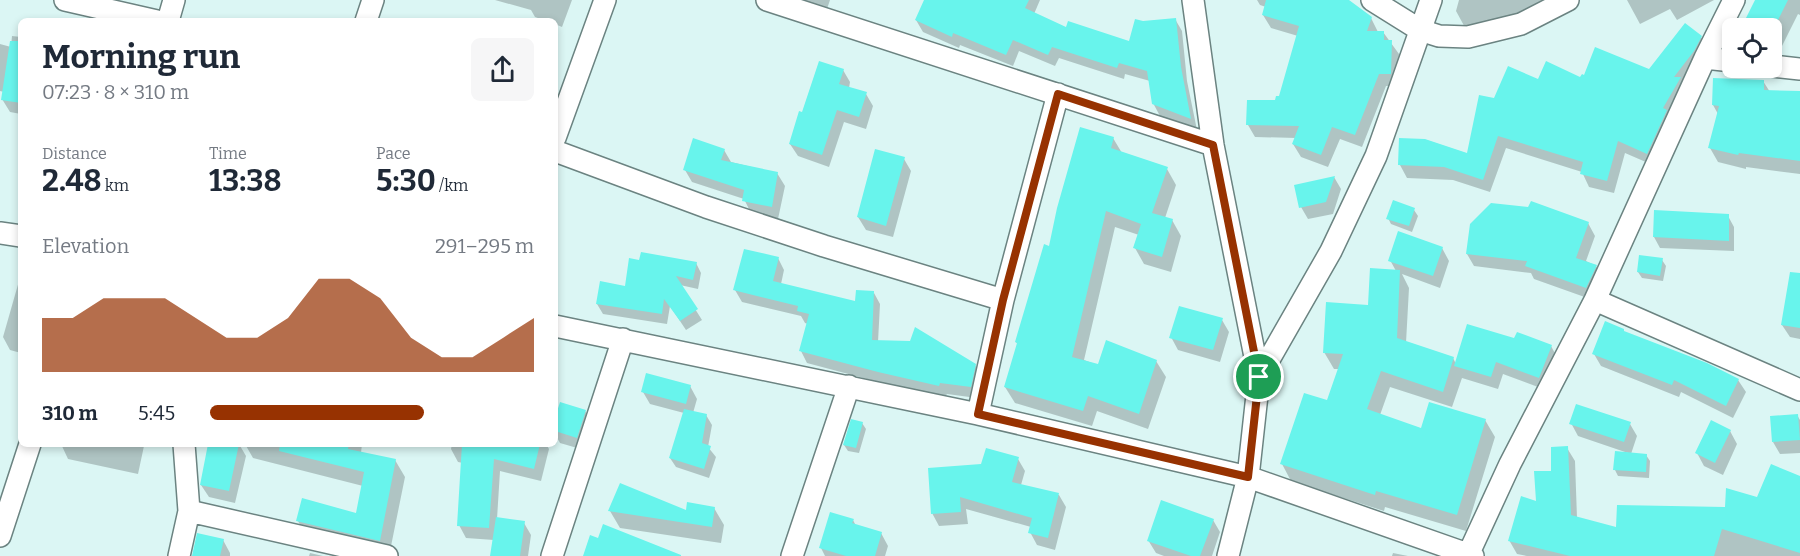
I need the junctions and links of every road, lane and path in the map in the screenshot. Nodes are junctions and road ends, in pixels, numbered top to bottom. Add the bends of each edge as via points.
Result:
1 (65, 0) edge
2 (174, 0) edge
3 (373, 0) edge
4 (605, 0) edge
5 (767, 0) edge
6 (1193, 0) edge
7 (1372, 0) edge
8 (1431, 0) edge
9 (1568, 0) edge
10 (1734, 0) edge
11 (144, 18) edge
12 (169, 18) edge
13 (367, 18) edge
14 (1420, 30) junction
15 (1705, 58) junction
16 (1722, 61) edge
17 (1782, 67) edge
18 (1800, 69) edge
19 (1058, 94) junction
20 (558, 130) edge
21 (1213, 145) junction
22 (558, 152) edge
23 (0, 232) edge
24 (18, 235) edge
25 (1003, 300) junction
26 (1595, 300) junction
27 (558, 327) edge
28 (623, 339) junction
29 (1259, 377) junction
30 (849, 386) junction
31 (1800, 390) edge
32 (978, 414) junction
33 (29, 447) edge
34 (184, 447) edge
35 (1248, 477) junction
36 (189, 511) junction
37 (0, 536) edge
38 (1471, 555) edge
39 (179, 556) edge
40 (387, 556) edge
41 (552, 556) edge
42 (792, 556) edge
43 (1228, 556) edge

1 - 11 street
2 - 12 street
3 - 13 street
4 - 20 street
5 - 19 street
6 - 21 street
7 - 14 street
8 - 14 street
9 - 14 street via 1521,24 1468,37 1439,36
10 - 15 street
14 - 29 street via 1371,166 1331,251
15 - 16 street
15 - 26 street
17 - 18 street
19 - 21 street
19 - 25 street
21 - 29 street
22 - 25 street via 706,207
23 - 24 street
25 - 32 street
26 - 31 street
26 - 38 street via 1510,464
27 - 28 street
28 - 30 street
28 - 41 street
29 - 35 street
30 - 32 street
30 - 42 street
32 - 35 street
33 - 37 street
34 - 36 street
35 - 38 street
35 - 43 street
36 - 39 street
36 - 40 street

